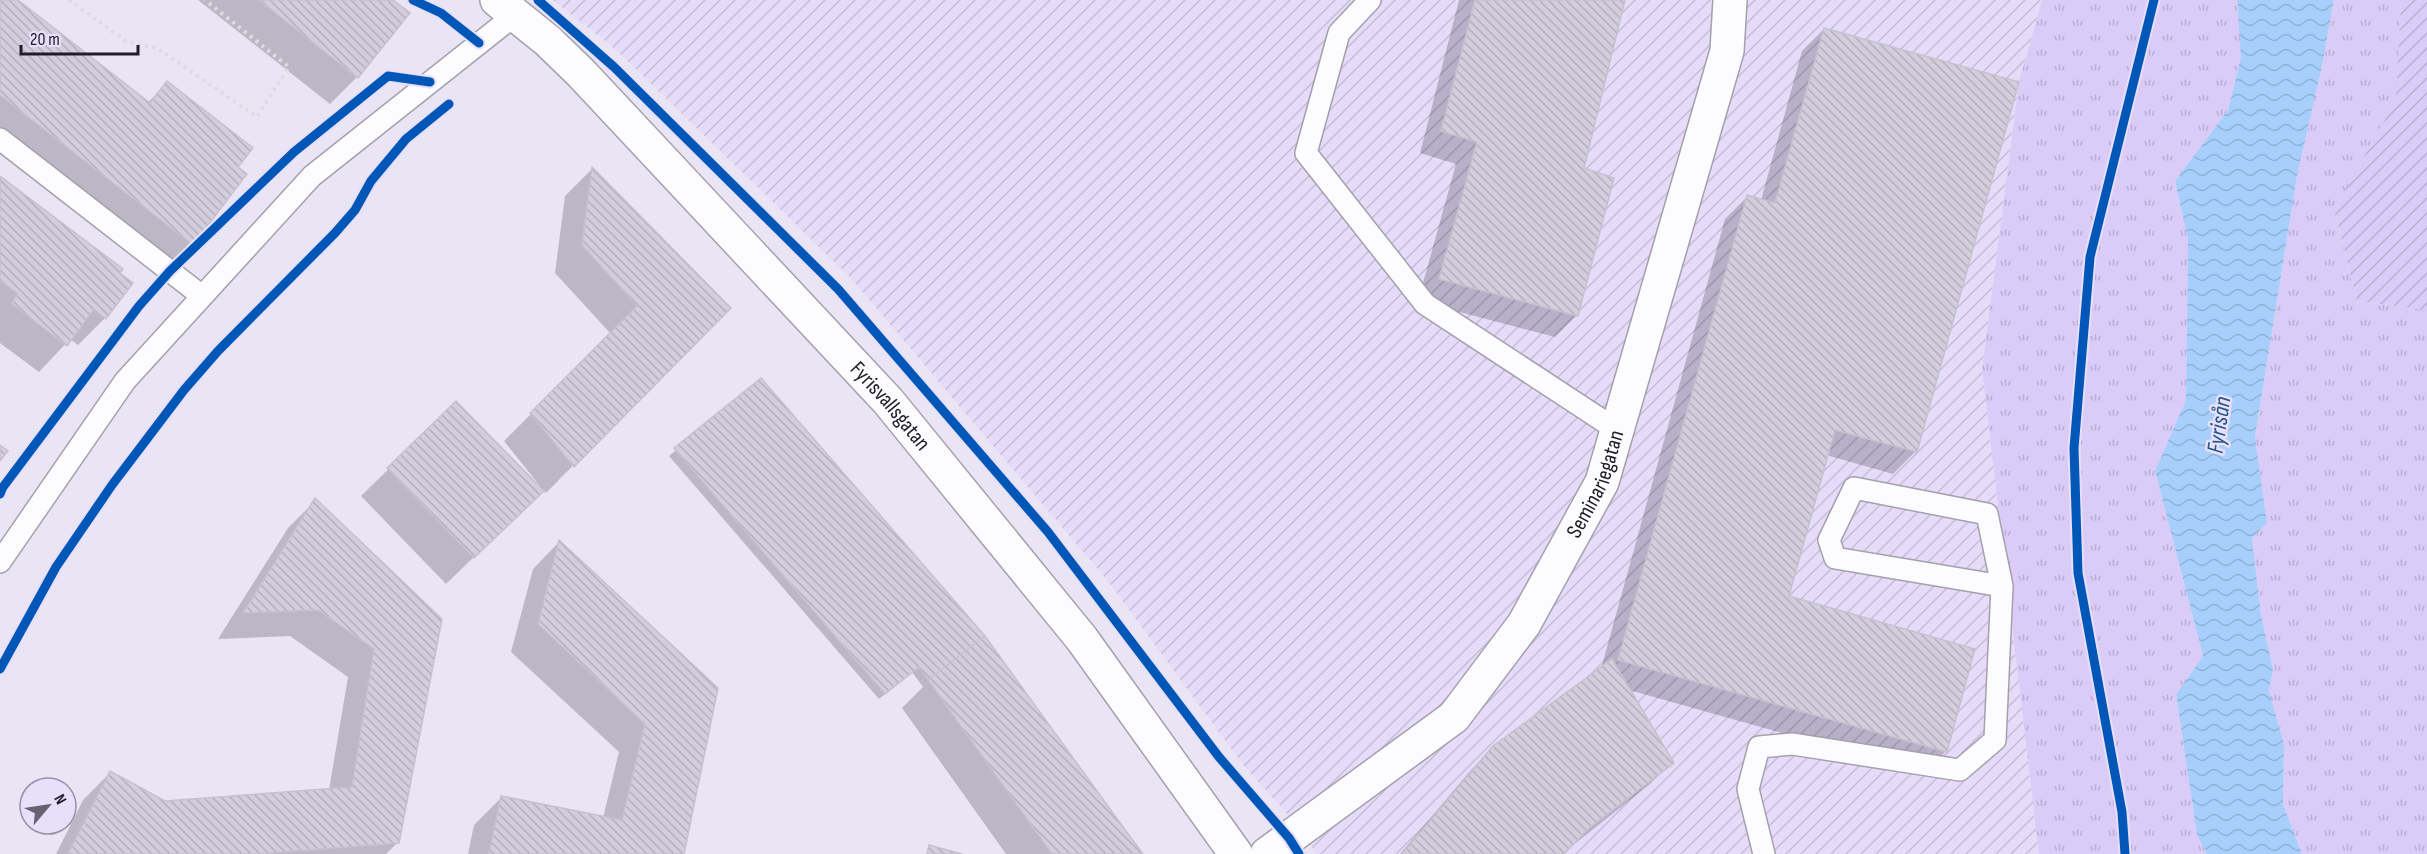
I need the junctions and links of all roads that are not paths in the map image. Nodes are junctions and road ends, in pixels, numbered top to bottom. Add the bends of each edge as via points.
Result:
1 (1371, 0) edge
2 (1730, 0) edge
3 (506, 8) edge
4 (0, 139) edge
5 (202, 296) junction
6 (1617, 430) junction
7 (0, 562) edge
8 (2002, 586) junction
9 (1236, 854) edge
10 (1267, 854) edge
11 (1764, 854) edge

1 - 6 lane via 1339,33 1306,153 1425,304
2 - 6 street, Seminariegatan via 1727,51
3 - 5 lane via 312,176
3 - 9 street, Fyrisvallsgatan via 581,73 888,401 1082,639
4 - 5 lane
5 - 7 lane via 125,381
6 - 10 street, Seminariegatan via 1602,483 1524,624 1454,717
8 - 8 lane via 1835,558 1829,540 1854,488 1987,514
8 - 11 lane via 1995,740 1960,770 1793,744 1759,747 1749,789

